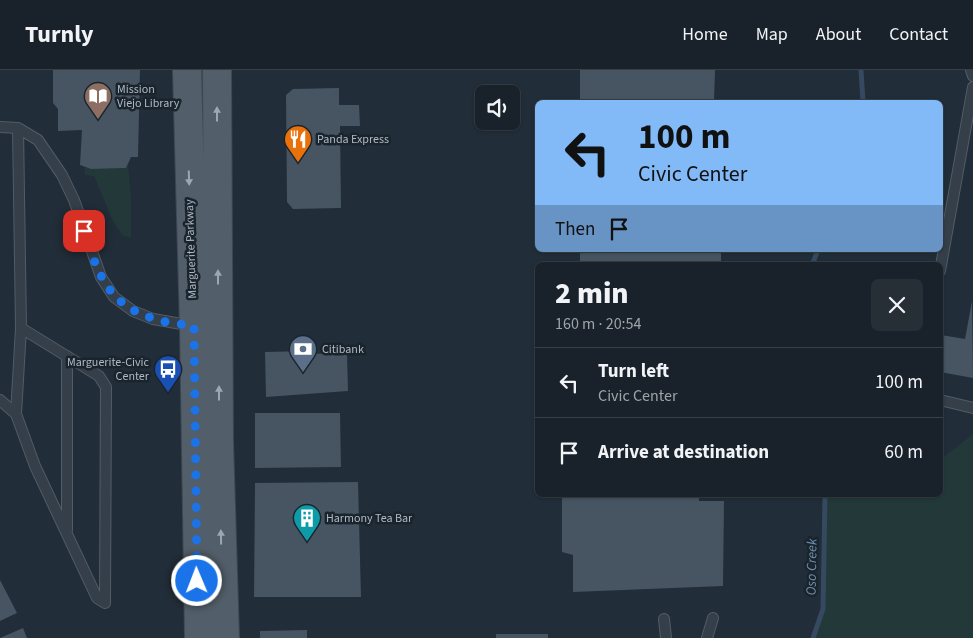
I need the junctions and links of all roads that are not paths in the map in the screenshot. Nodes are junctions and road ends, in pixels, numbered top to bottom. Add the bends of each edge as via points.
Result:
1 (187, 70) edge
2 (217, 70) edge
3 (971, 70) edge
4 (973, 76) edge
5 (973, 88) edge
6 (0, 127) edge
7 (18, 128) junction
8 (942, 262) edge
9 (194, 326) junction
10 (21, 328) junction
11 (67, 356) junction
12 (0, 400) edge
13 (943, 401) edge
14 (973, 408) edge
15 (16, 414) junction
16 (67, 534) junction
17 (713, 618) dead end
18 (664, 619) dead end
19 (199, 638) edge
20 (225, 638) edge
21 (666, 638) edge
22 (707, 638) edge

1 -> 9 main road, Marguerite Parkway
20 -> 2 main road, Marguerite Parkway via 219,442
3 - 4 lane
5 - 8 lane
6 - 7 lane
7 - 9 lane via 38,140 62,175 101,277 114,297 153,319
7 - 10 lane
9 - 19 main road, Marguerite Parkway
10 - 11 lane
10 - 15 lane
11 - 16 lane
11 - 16 lane via 99,376 106,388 104,603 96,598
12 - 15 lane
13 - 14 lane
15 - 16 lane via 35,466
17 - 22 lane
18 - 21 lane

